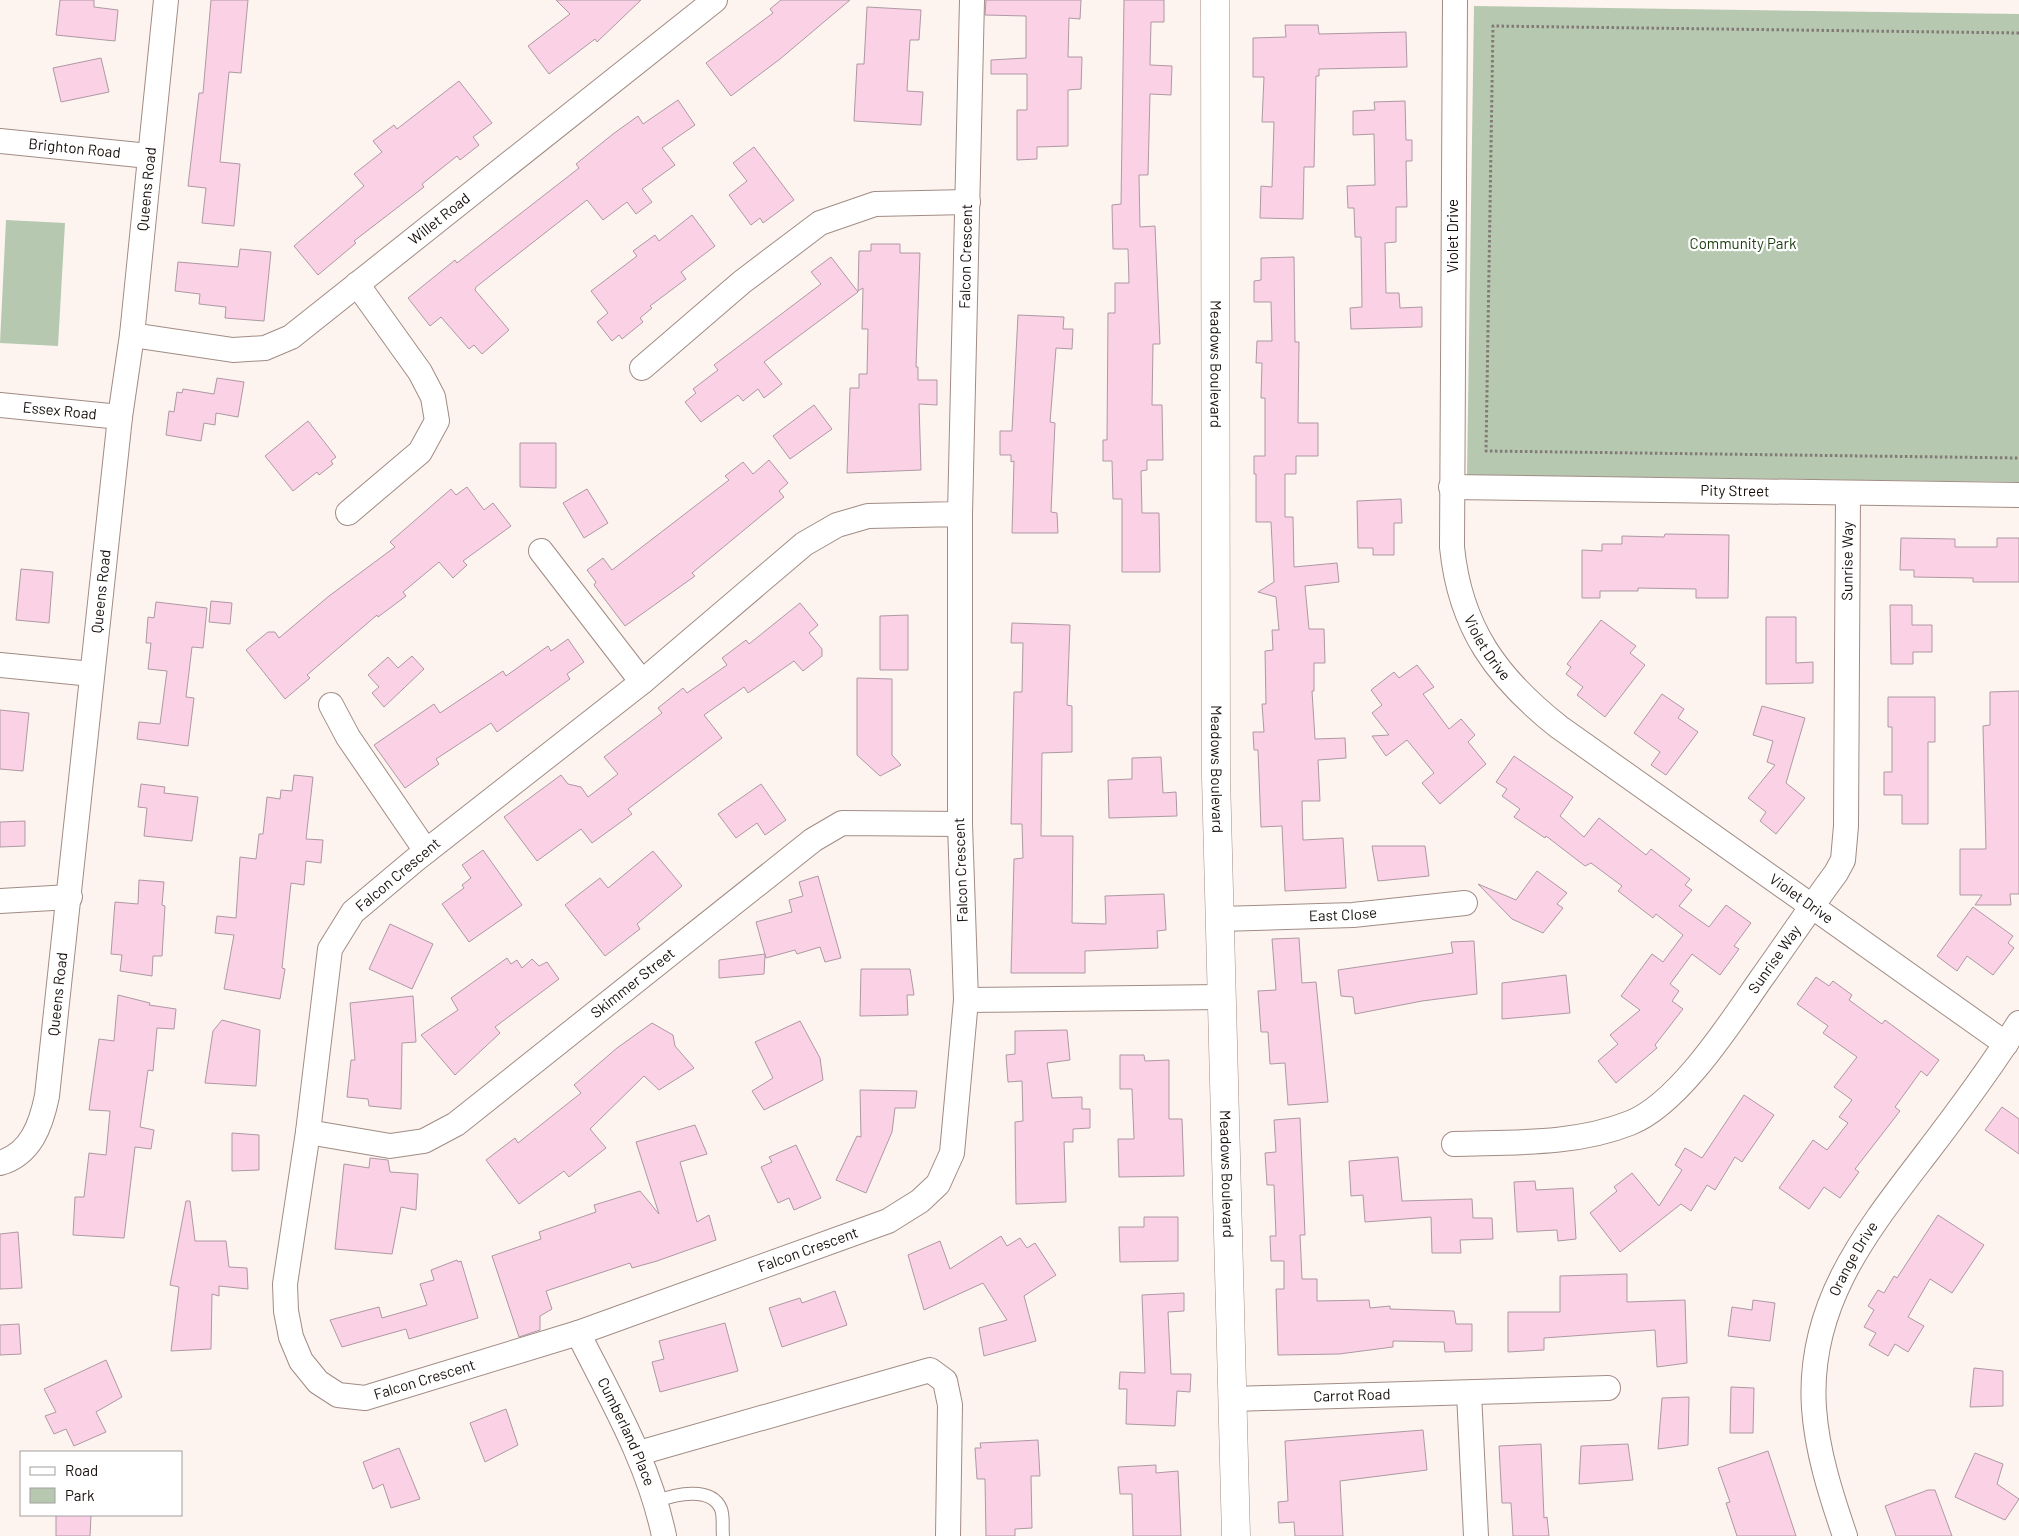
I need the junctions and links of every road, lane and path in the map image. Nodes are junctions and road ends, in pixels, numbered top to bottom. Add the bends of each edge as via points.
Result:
1 (166, 0) edge
2 (715, 0) edge
3 (972, 0) edge
4 (1215, 0) edge
5 (1454, 0) edge
6 (2019, 33) edge
7 (0, 142) edge
8 (149, 156) junction
9 (968, 202) junction
10 (357, 284) junction
11 (132, 335) junction
12 (642, 368) dead end
13 (0, 405) edge
14 (120, 417) junction
15 (2019, 458) edge
16 (1451, 487) junction
17 (1848, 492) junction
18 (2019, 495) edge
19 (348, 513) dead end
20 (960, 514) junction
21 (541, 551) dead end
22 (0, 665) edge
23 (92, 674) junction
24 (642, 682) junction
25 (331, 705) dead end
26 (960, 824) junction
27 (426, 851) junction
28 (70, 898) junction
29 (0, 901) edge
30 (1465, 903) dead end
31 (1811, 907) junction
32 (1219, 919) junction
33 (1221, 997) junction
34 (966, 1000) junction
35 (2019, 1023) edge
36 (2006, 1044) junction
37 (308, 1132) junction
38 (1454, 1144) dead end
39 (0, 1163) edge
40 (578, 1333) junction
41 (1608, 1388) dead end
42 (1469, 1393) junction
43 (1233, 1399) junction
44 (639, 1454) junction
45 (657, 1500) junction
46 (664, 1536) edge
47 (723, 1536) edge
48 (948, 1536) edge
49 (1236, 1536) edge
50 (1476, 1536) edge
51 (1845, 1536) edge

1 - 8 street, Queens Road
2 - 10 street, Willet Road
3 - 9 street, Falcon Crescent
4 - 32 street, Meadows Boulevard
5 - 16 street, Violet Drive
6 - 15 path via 1493,26 1486,451
7 - 8 street, Brighton Road
8 - 11 street, Queens Road
9 - 12 street via 874,204 820,223 742,282
9 - 20 street, Falcon Crescent
10 - 11 street, Willet Road via 291,337 265,348 233,350
10 - 19 street via 420,372 433,397 437,421 420,452
11 - 14 street, Queens Road
13 - 14 street, Essex Road
14 - 23 street, Queens Road
16 - 17 street, Pity Street
16 - 31 street, Violet Drive via 1452,547 1458,590 1476,634 1507,679 1558,727
17 - 18 street, Pity Street
17 - 31 street, Sunrise Way via 1846,843 1843,860 1836,873
20 - 24 street, Falcon Crescent via 868,516 837,525 804,544
20 - 26 street, Falcon Crescent
21 - 24 street
22 - 23 street
23 - 28 street, Queens Road
24 - 27 street, Falcon Crescent
25 - 27 street via 348,737
26 - 34 street, Falcon Crescent
26 - 37 street, Skimmer Street via 842,823 813,840 456,1124 424,1141 390,1146
27 - 37 street, Falcon Crescent via 353,912 330,949
28 - 29 street
28 - 39 street, Queens Road via 43,1114 30,1144 8,1161
30 - 32 street, East Close via 1353,915
31 - 36 street, Violet Drive
31 - 38 street, Sunrise Way via 1722,1034 1680,1086 1650,1112 1614,1129 1587,1136
32 - 33 street, Meadows Boulevard
33 - 34 street
33 - 43 street, Meadows Boulevard
34 - 40 street, Falcon Crescent via 952,1152 938,1184 920,1201 888,1221 856,1234
35 - 36 street, Orange Drive
36 - 51 street, Orange Drive via 1863,1237 1835,1291 1823,1324 1814,1372 1815,1416 1820,1454
37 - 40 street, Falcon Crescent via 286,1284 286,1311 291,1337 301,1361 318,1382 338,1395 366,1398
40 - 44 street, Cumberland Place
41 - 42 street, Carrot Road
42 - 43 street, Carrot Road
42 - 50 street
43 - 49 street, Meadows Boulevard
44 - 45 street, Cumberland Place
44 - 48 street via 930,1370 945,1381 950,1405
45 - 46 street, Cumberland Place
45 - 47 lane via 680,1493 712,1499 720,1507

